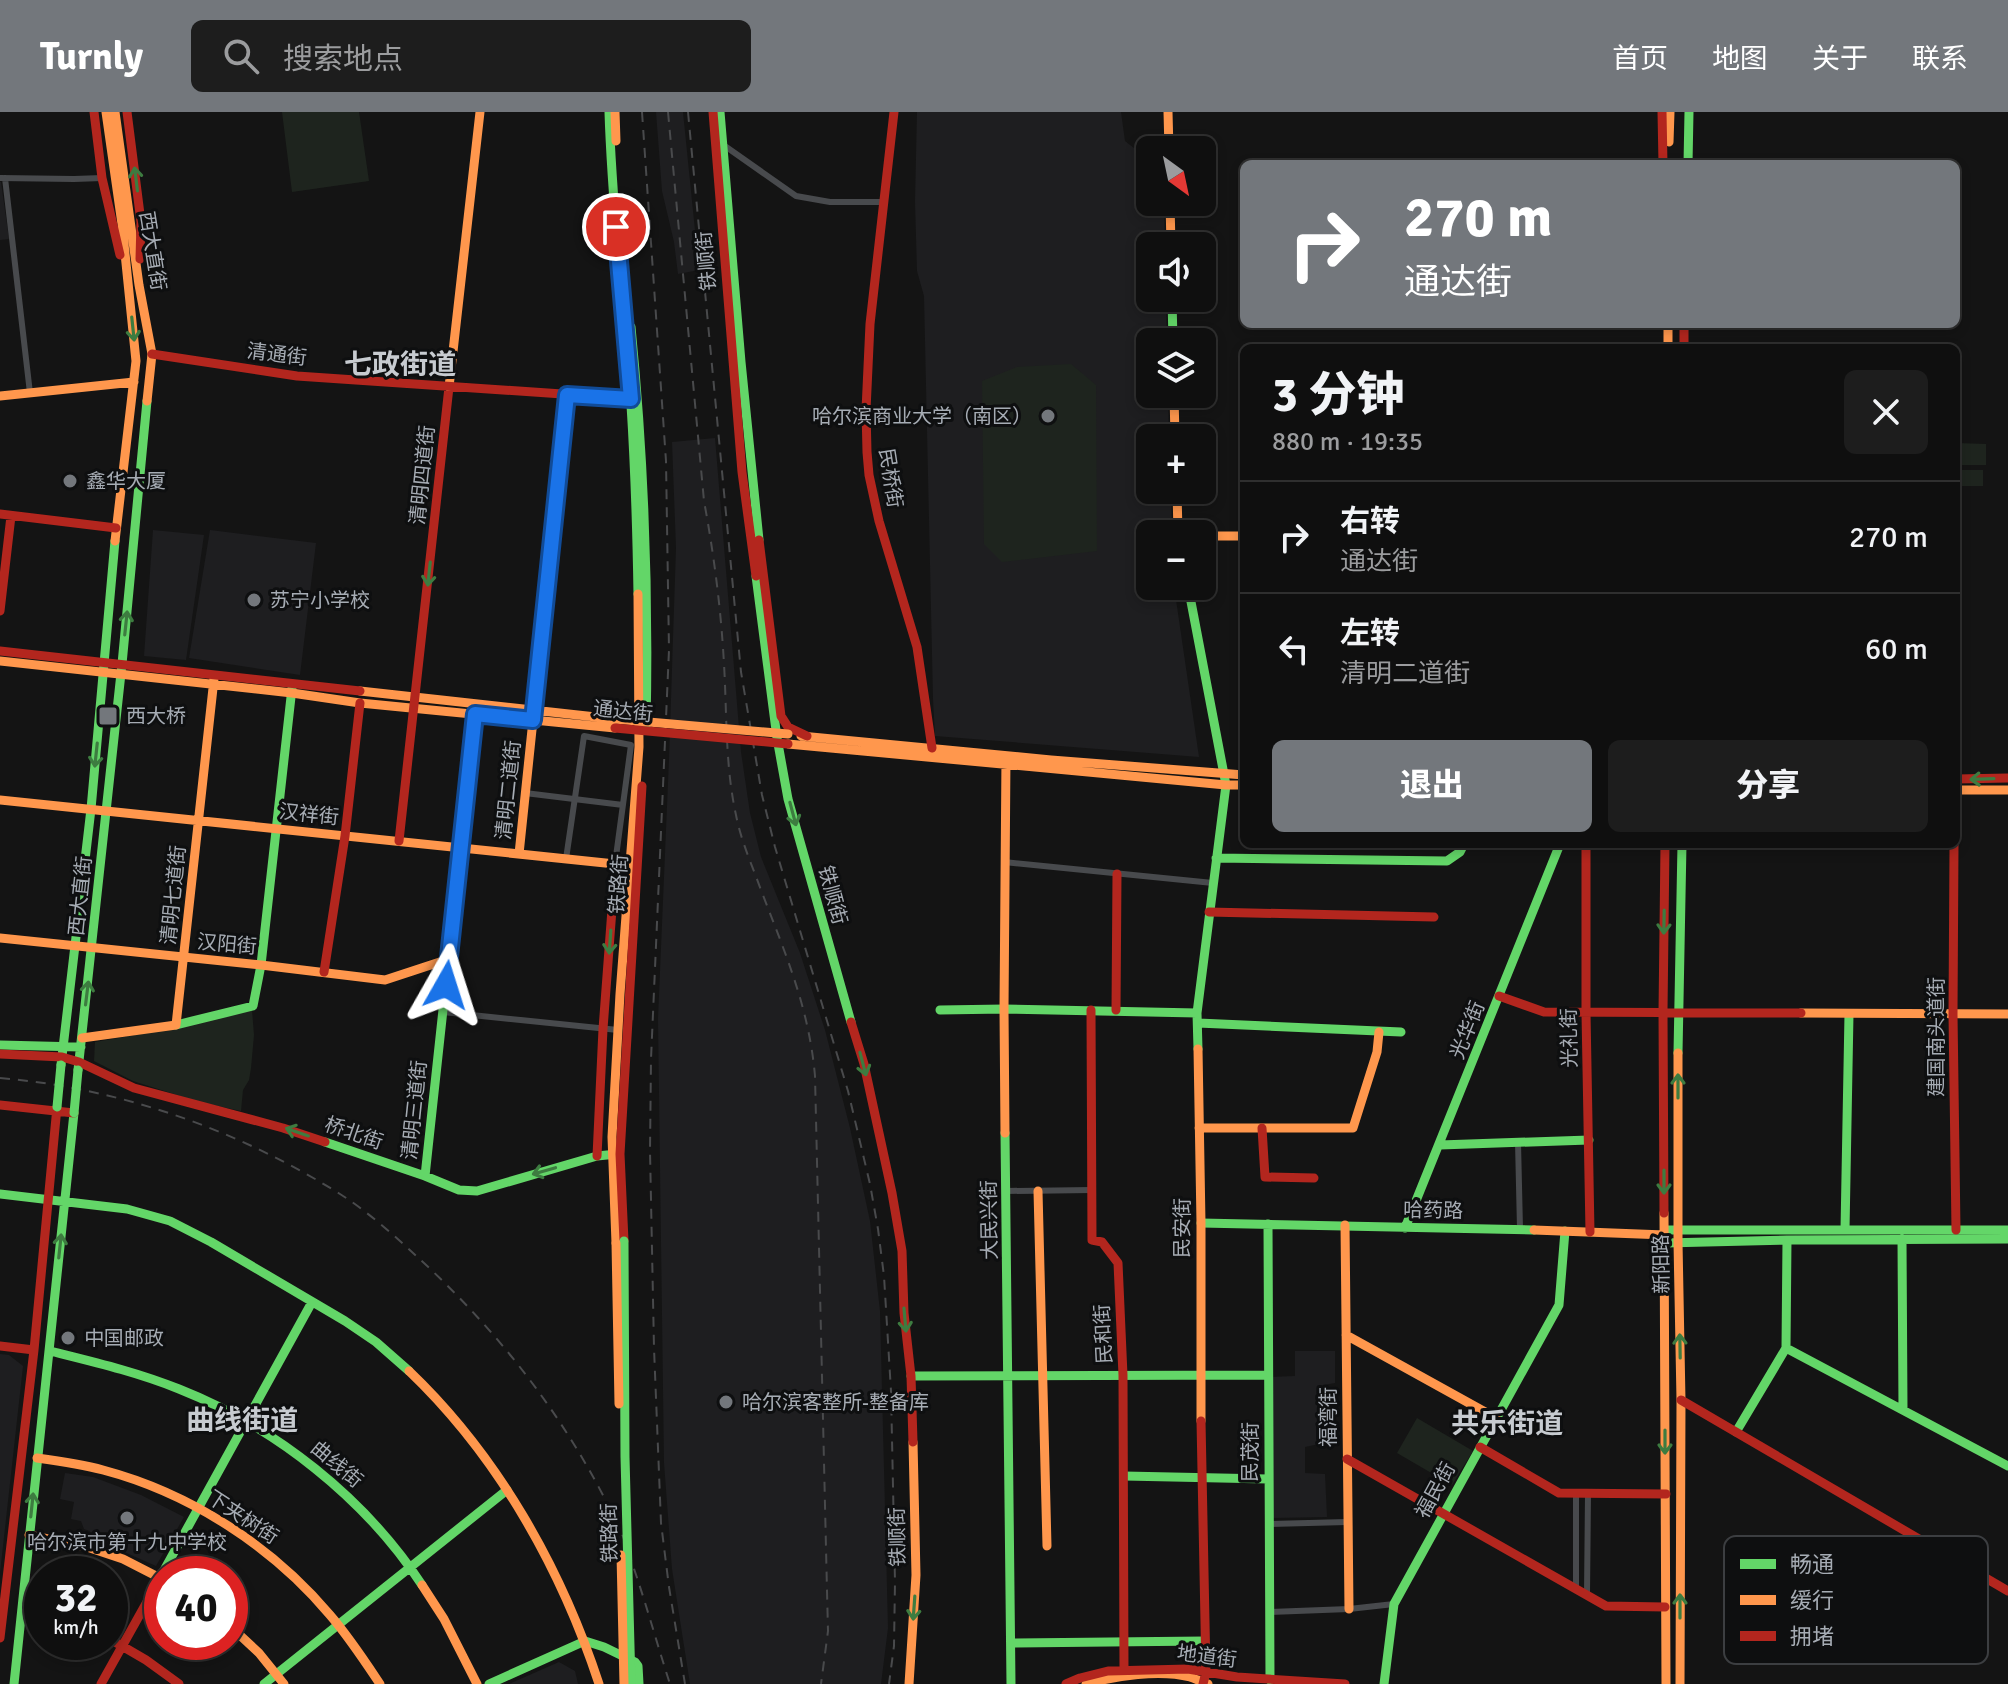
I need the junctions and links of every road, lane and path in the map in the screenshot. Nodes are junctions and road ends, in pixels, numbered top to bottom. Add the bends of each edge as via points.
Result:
1 (94, 112) edge
2 (106, 112) edge
3 (115, 112) edge
4 (127, 112) edge
5 (480, 112) edge
6 (609, 112) edge
7 (615, 112) edge
8 (713, 112) edge
9 (720, 112) edge
10 (894, 112) edge
11 (1168, 112) edge
12 (1662, 112) edge
13 (1670, 112) edge
14 (1682, 112) edge
15 (1689, 112) edge
16 (1169, 136) edge
17 (722, 144) junction
18 (1666, 160) edge
19 (1666, 160) edge
20 (1686, 160) edge
21 (1686, 160) edge
22 (3, 178) edge
23 (102, 178) junction
24 (884, 202) junction
25 (126, 224) junction
26 (139, 285) junction
27 (128, 286) junction
28 (152, 354) junction
29 (134, 382) junction
30 (450, 385) junction
31 (30, 393) junction
32 (567, 395) junction
33 (0, 396) edge
34 (635, 399) junction
35 (5, 515) edge
36 (116, 528) junction
37 (1216, 536) edge
38 (1240, 536) edge
39 (1191, 600) edge
40 (0, 611) edge
41 (0, 651) edge
42 (0, 661) edge
43 (105, 667) junction
44 (121, 669) junction
45 (214, 680) junction
46 (292, 689) junction
47 (360, 703) junction
48 (415, 703) junction
49 (475, 714) junction
50 (533, 715) junction
51 (807, 736) junction
52 (788, 739) junction
53 (932, 748) junction
54 (1006, 760) junction
55 (1240, 776) edge
56 (2008, 778) edge
57 (1960, 779) edge
58 (1226, 780) junction
59 (1240, 784) edge
60 (1960, 790) edge
61 (2008, 790) edge
62 (525, 793) junction
63 (575, 799) junction
64 (0, 800) edge
65 (623, 805) junction
66 (91, 809) junction
67 (106, 811) junction
68 (199, 821) junction
69 (276, 829) junction
70 (345, 836) junction
71 (399, 841) junction
72 (460, 848) junction
73 (1462, 848) edge
74 (1558, 848) edge
75 (1586, 848) edge
76 (1665, 848) edge
77 (1682, 848) edge
78 (1954, 848) edge
79 (519, 854) junction
80 (1216, 858) junction
81 (566, 859) junction
82 (1004, 862) junction
83 (615, 864) junction
84 (1117, 874) junction
85 (1213, 883) junction
86 (1209, 912) junction
87 (1434, 917) dead end
88 (0, 938) edge
89 (76, 946) junction
90 (93, 947) junction
91 (184, 958) junction
92 (449, 959) junction
93 (261, 965) junction
94 (324, 972) junction
95 (1499, 996) junction
96 (1004, 1009) junction
97 (940, 1010) dead end
98 (1091, 1010) junction
99 (1116, 1010) junction
100 (443, 1012) junction
101 (1663, 1012) junction
102 (1678, 1012) junction
103 (1586, 1013) junction
104 (1849, 1014) junction
105 (1953, 1014) junction
106 (2008, 1014) edge
107 (1197, 1018) junction
108 (176, 1025) junction
109 (603, 1029) junction
110 (623, 1031) junction
111 (1379, 1032) junction
112 (1401, 1032) dead end
113 (82, 1042) junction
114 (0, 1045) edge
115 (63, 1045) junction
116 (0, 1054) edge
117 (62, 1061) junction
118 (79, 1066) junction
119 (0, 1105) edge
120 (57, 1109) junction
121 (74, 1113) junction
122 (1199, 1128) junction
123 (1262, 1128) junction
124 (1589, 1140) junction
125 (1518, 1142) junction
126 (1440, 1145) junction
127 (616, 1154) junction
128 (597, 1156) junction
129 (425, 1176) junction
130 (1314, 1178) dead end
131 (1092, 1190) junction
132 (1006, 1191) junction
133 (1038, 1191) junction
134 (0, 1194) edge
135 (47, 1199) junction
136 (65, 1201) junction
137 (1201, 1223) junction
138 (1268, 1224) junction
139 (1345, 1225) junction
140 (1405, 1228) junction
141 (1520, 1229) junction
142 (1678, 1230) junction
143 (1845, 1230) junction
144 (1956, 1230) junction
145 (2008, 1230) edge
146 (1565, 1231) junction
147 (1590, 1232) junction
148 (1665, 1236) junction
149 (1902, 1239) junction
150 (2008, 1239) edge
151 (1787, 1240) junction
152 (620, 1242) junction
153 (1678, 1242) junction
154 (312, 1302) junction
155 (1346, 1335) junction
156 (0, 1346) edge
157 (1786, 1348) junction
158 (34, 1350) junction
159 (50, 1351) junction
160 (1008, 1375) junction
161 (1044, 1375) junction
162 (1123, 1375) junction
163 (1200, 1375) junction
164 (1267, 1375) junction
165 (911, 1376) junction
166 (1681, 1400) junction
167 (1903, 1409) junction
168 (1496, 1418) junction
169 (246, 1422) junction
170 (1736, 1432) junction
171 (1480, 1447) junction
172 (37, 1458) junction
173 (1347, 1459) junction
174 (2008, 1466) edge
175 (1124, 1476) junction
176 (1201, 1477) junction
177 (1268, 1479) junction
178 (507, 1490) junction
179 (1576, 1494) junction
180 (1588, 1494) junction
181 (1666, 1494) junction
182 (198, 1508) junction
183 (1442, 1514) junction
184 (1347, 1522) junction
185 (1269, 1524) junction
186 (29, 1535) junction
187 (1914, 1536) edge
188 (1047, 1546) dead end
189 (173, 1556) edge
190 (144, 1568) edge
191 (410, 1568) junction
192 (1988, 1579) edge
193 (1576, 1589) junction
194 (2008, 1591) edge
195 (1587, 1595) junction
196 (1394, 1604) junction
197 (1665, 1607) junction
198 (144, 1608) edge
199 (1349, 1609) junction
200 (23, 1610) joint
201 (1269, 1612) junction
202 (338, 1625) junction
203 (128, 1636) edge
204 (0, 1638) edge
205 (585, 1641) junction
206 (1204, 1641) junction
207 (1125, 1642) junction
208 (248, 1643) edge
209 (1011, 1643) junction
210 (128, 1650) edge
211 (114, 1660) edge
212 (1124, 1669) junction
213 (277, 1674) junction
214 (1270, 1680) junction
215 (1205, 1682) edge
216 (14, 1684) edge
217 (101, 1684) edge
218 (179, 1684) edge
219 (264, 1684) edge
220 (284, 1684) edge
221 (380, 1684) edge
222 (477, 1684) edge
223 (489, 1684) edge
224 (599, 1684) edge
225 (624, 1684) edge
226 (631, 1684) edge
227 (639, 1684) edge
228 (909, 1684) edge
229 (1011, 1684) edge
230 (1066, 1684) edge
231 (1086, 1684) edge
232 (1345, 1684) edge
233 (1384, 1684) edge
234 (1666, 1684) edge
235 (1680, 1684) edge

1 - 23 street
2 - 25 street, 西大直街
3 - 25 street, 西大直街
26 -> 4 street via 141,222
5 - 30 street, 清明四道街
6 - 34 street, 铁路街
7 - 34 street, 铁路街
8 -> 165 street, 铁顺街 via 742,472 777,738 788,799 864,1064 892,1193
9 - 17 street
10 - 24 street, 民桥街
11 - 16 street
12 - 18 street
13 - 19 street
14 - 20 street
15 - 21 street
17 - 24 street via 796,196
17 - 51 street via 781,716 787,727
22 - 23 street
22 - 31 street
23 - 27 street
24 - 53 street, 民桥街 via 867,361 867,452 873,497 915,637
25 - 26 street, 西大直街
25 - 27 street, 西大直街
26 - 28 street, 西大直街
27 -> 29 street, 西大直街
28 - 30 street, 清通街 via 297,376
44 -> 28 street, 西大直街
29 - 31 street
29 - 36 street, 西大直街
30 - 32 street, 清通街
30 -> 48 street, 清明四道街
31 - 33 street
32 - 34 street, 清通街
32 - 50 street, 清明二道街
34 - 110 street, 铁路街 via 648,649
35 - 36 street
35 - 40 street
36 - 43 street, 西大直街
37 - 38 street
39 - 58 street, 民安街
41 - 43 street, 通达街
42 - 43 street, 通达街
43 - 44 street, 通达街
43 -> 66 street, 西大直街
44 - 45 street, 通达街
44 - 67 street, 西大直街
45 - 46 street, 通达街
45 - 68 street, 清明七道街
46 - 47 street, 通达街
46 - 48 street, 通达街
46 - 69 street
47 - 48 street, 通达街
47 - 70 street
48 - 49 street, 通达街
48 - 50 street, 通达街
48 - 71 street, 清明四道街
49 - 50 street, 通达街
49 - 72 street, 清明三道街
50 - 52 street, 通达街, bridge
50 - 62 street, 清明二道街
51 - 52 street
51 - 53 street
52 - 54 street
53 - 54 street
54 - 58 street
54 - 82 street, 大民兴街
55 - 58 street
56 -> 57 street
58 - 59 street
58 - 80 street, 民安街
60 - 61 street
62 - 63 street
62 - 79 street, 清明二道街
63 - 65 street
63 - 65 street via 584,736 631,745
63 - 81 street
64 - 66 street, 汉祥街
65 - 83 street
66 - 67 street, 汉祥街
66 - 89 street, 西大直街
67 - 68 street, 汉祥街
67 - 90 street, 西大直街
68 - 69 street, 汉祥街
68 - 91 street, 清明七道街
69 - 70 street, 汉祥街
69 - 93 street
70 - 71 street, 汉祥街
70 - 94 street
71 - 72 street, 汉祥街
72 - 79 street, 汉祥街
72 - 92 street, 清明三道街
73 - 80 street via 1447,861
74 - 95 street, 光华街
75 - 103 street, 光礼街
76 -> 101 street, 新阳路
77 - 102 street, 新阳路
78 - 105 street, 建国南头道街
79 - 81 street, 汉祥街
80 - 85 street, 民安街
81 - 83 street, 汉祥街
82 - 84 street
82 - 96 street, 大民兴街
83 -> 109 street
84 - 85 street
84 - 99 street
85 - 86 street, 民安街
86 - 87 street
86 - 107 street, 民安街
88 - 89 street, 汉阳街
89 - 90 street, 汉阳街
89 - 115 street, 西大直街
90 - 91 street, 汉阳街
113 -> 90 street, 西大直街
91 - 93 street, 汉阳街
91 - 108 street, 清明七道街
92 - 94 street, 汉阳街 via 385,980
92 - 100 street, 清明三道街
93 - 94 street, 汉阳街
93 - 108 street via 253,1006
95 - 103 street via 1544,1012
95 - 126 street, 光华街
96 - 97 street
96 - 98 street
96 - 132 street, 大民兴街
98 - 99 street
98 - 131 street, 民和街
99 - 107 street
100 - 109 street
100 - 129 street, 清明三道街
101 - 102 street
101 - 103 street
101 -> 148 street, 新阳路
102 - 104 street
142 -> 102 street, 新阳路
103 - 124 street, 光礼街
104 - 105 street
104 - 143 street
105 - 106 street
105 - 144 street, 建国南头道街
107 - 111 street
107 - 122 street, 民安街
108 - 113 street
109 - 110 street
109 - 128 street
110 - 127 street, 铁路街
111 - 112 street
111 - 123 street via 1353,1128
113 - 115 street
113 - 118 street, 西大直街
114 - 115 street
115 - 117 street, 西大直街
116 - 117 street, 桥北街
117 - 118 street, 桥北街
117 - 120 street, 西大直街, bridge
118 - 121 street, 西大直街, bridge
129 -> 118 street, 桥北街 via 283,1128 134,1088
119 - 120 street
120 - 121 street
120 - 135 street, 西大直街
121 - 136 street, 西大直街
122 - 123 street
122 - 137 street, 民安街
123 - 130 street via 1265,1177
124 - 125 street
124 - 147 street, 光礼街
125 - 126 street
125 - 141 street
126 - 140 street, 光华街
127 - 128 street, 桥北街
127 - 152 street, 铁路街
128 -> 129 street, 桥北街 via 477,1191 459,1190
131 - 133 street
131 - 162 street, 民和街 via 1092,1240 1102,1242 1118,1263
132 - 133 street
132 - 160 street, 大民兴街
133 - 161 street
134 - 135 street
135 - 136 street
135 - 158 street, 西大直街
136 - 154 street via 156,1215
159 -> 136 street, 西大直街
137 - 138 street, 哈药路
137 - 163 street, 民安街
138 - 139 street, 哈药路
138 - 164 street, 民茂街
139 - 140 street, 哈药路
139 - 155 street, 福湾街
140 - 141 street, 哈药路
141 - 146 street, 哈药路
142 - 143 street, 哈药路
142 - 148 street, 哈药路
142 - 153 street, 新阳路
143 - 144 street, 哈药路
144 - 145 street, 哈药路
146 - 147 street, 哈药路
146 - 168 street, 福民街 via 1559,1305
147 - 148 street, 哈药路
148 - 153 street, 哈药路
148 -> 181 street, 新阳路
149 - 150 street, 哈药路
149 - 151 street, 哈药路
149 - 167 street
151 - 153 street, 哈药路
151 - 157 street
152 - 225 street, bridge
152 - 226 street, 铁路街, bridge
166 -> 153 street, 新阳路
154 - 169 street
154 - 178 street via 368,1337 430,1392
155 - 168 street
155 - 173 street, 福湾街
156 - 158 street
157 - 167 street
157 - 170 street
158 - 159 street
158 - 204 street, 西大直街
159 - 169 street, 曲线街 via 147,1377
159 - 172 street, 西大直街
160 - 161 street
160 - 165 street
160 - 209 street, 大民兴街
161 - 162 street
161 - 188 street
162 - 163 street
162 - 175 street, 民和街
163 - 164 street
163 - 176 street, 民安街
164 - 177 street, 民茂街
165 -> 228 street, 铁顺街 via 916,1575
166 - 170 street
235 -> 166 street, 新阳路
167 - 174 street
168 - 171 street, 福民街
169 - 182 street
169 - 191 street, 曲线街 via 294,1452 353,1501
170 - 187 street
171 - 179 street via 1559,1493
171 - 183 street, 福民街
172 - 182 street, 下夹树街 via 115,1473
186 -> 172 street, 西大直街
173 - 183 street
173 - 184 street, 福湾街
175 - 176 street
175 - 207 street, 民和街
176 - 177 street
176 - 206 street, 民安街
177 - 185 street, 民茂街
178 - 191 street
178 - 205 street via 554,1570
179 - 180 street
179 - 193 street
180 - 181 street
180 - 195 street
181 - 197 street, 新阳路
182 - 189 street
182 - 202 street, 下夹树街 via 278,1562
183 - 193 street
183 - 196 street, 福民街
184 - 185 street
184 - 199 street, 福湾街
185 - 201 street, 民茂街
186 - 190 street via 87,1547
186 - 200 street, 西大直街
191 - 202 street
191 - 222 street, 曲线街 via 445,1620
192 - 194 street
193 - 195 street
195 - 197 street via 1606,1606
196 - 199 street
196 - 233 street, 福民街
197 - 234 street, 新阳路
198 - 203 street
199 - 201 street
200 - 216 street, 西大直街
201 - 214 street, 民茂街
202 - 213 street
202 - 221 street, 下夹树街
205 - 223 street
205 - 224 street
205 - 227 street via 635,1662
206 - 207 street
206 - 215 street, 民安街
207 - 209 street
207 - 212 street, 民和街
208 - 213 street
209 - 229 street, 大民兴街
210 - 218 street
211 - 217 street
212 - 215 street, 地道街 via 1188,1669
212 - 230 street, 地道街
213 - 219 street
213 - 220 street
214 - 215 street, 地道街
214 - 232 street, 地道街
215 - 231 street via 1152,1675

